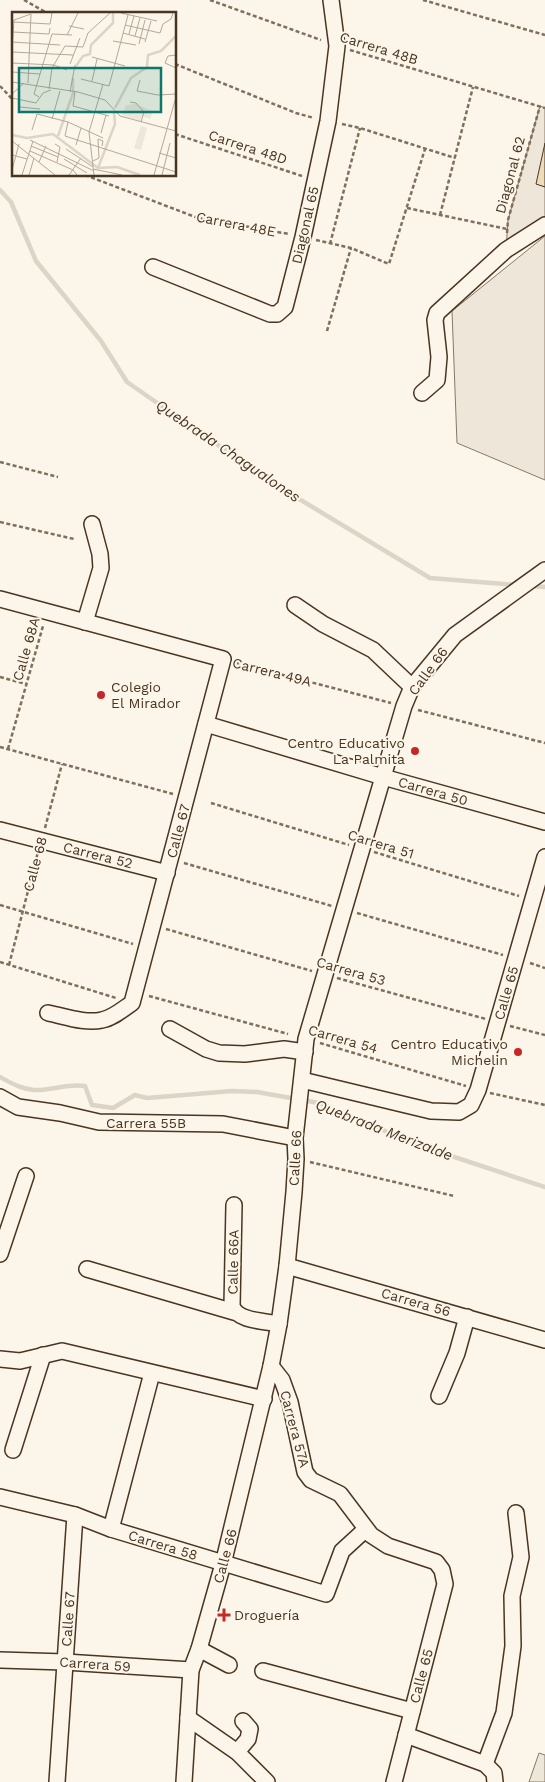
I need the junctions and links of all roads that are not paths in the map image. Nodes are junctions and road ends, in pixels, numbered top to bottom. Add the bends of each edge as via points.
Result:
1 (330, 0) edge
2 (545, 225) edge
3 (153, 267) dead end
4 (422, 393) dead end
5 (92, 524) dead end
6 (542, 572) edge
7 (0, 599) edge
8 (295, 606) dead end
9 (85, 622) junction
10 (223, 659) joint
11 (412, 687) junction
12 (206, 724) junction
13 (383, 777) junction
14 (545, 822) edge
15 (0, 830) edge
16 (545, 857) edge
17 (167, 873) junction
18 (48, 1013) dead end
19 (170, 1029) dead end
20 (305, 1045) junction
21 (302, 1081) junction
22 (0, 1097) edge
23 (295, 1138) junction
24 (26, 1176) dead end
25 (234, 1205) dead end
26 (0, 1254) edge
27 (287, 1266) junction
28 (87, 1269) dead end
29 (237, 1314) junction
30 (467, 1317) junction
31 (279, 1324) junction
32 (545, 1340) edge
33 (43, 1355) junction
34 (0, 1359) edge
35 (271, 1366) junction
36 (152, 1373) junction
37 (439, 1396) dead end
38 (264, 1399) junction
39 (14, 1450) dead end
40 (0, 1497) edge
41 (516, 1513) dead end
42 (75, 1515) junction
43 (366, 1528) junction
44 (111, 1529) junction
45 (224, 1564) junction
46 (442, 1570) joint
47 (198, 1649) junction
48 (0, 1660) edge
49 (65, 1662) junction
50 (229, 1665) dead end
51 (191, 1670) junction
52 (263, 1671) dead end
53 (412, 1711) junction
54 (188, 1718) junction
55 (243, 1721) dead end
56 (406, 1735) junction
57 (238, 1752) junction
58 (491, 1773) edge
59 (57, 1782) edge
60 (184, 1782) edge
61 (267, 1782) edge
62 (394, 1782) edge

1 - 3 street, Diagonal 65 via 337,46 328,121 285,307 277,314 270,314
2 - 4 street via 506,250 437,313 437,380
5 - 9 street via 101,568
6 - 11 street, Calle 66 via 455,635
7 - 9 street, Carrera 49A
8 - 11 street via 373,650
9 - 10 street, Carrera 49A
10 - 12 street, Calle 67
11 - 13 street, Calle 66
12 - 13 street, Carrera 50
12 - 17 street, Calle 67
13 - 14 street, Carrera 50
13 - 20 street, Calle 66
15 - 17 street, Carrera 52
16 - 21 street, Calle 65 via 471,1106 459,1112 431,1111
17 - 18 street, Calle 67 via 134,998 112,1016 101,1020
19 - 20 street via 219,1053 245,1054
20 - 21 street, Calle 66
21 - 23 street, Calle 66
22 - 23 street, Carrera 55B via 18,1107 99,1122 222,1124
23 - 27 street, Calle 66
24 - 26 street
25 - 29 street, Calle 66A via 232,1306
27 - 30 street, Carrera 56
27 - 31 street, Calle 66
28 - 29 street
29 - 31 street
30 - 32 street, Carrera 56
30 - 37 street via 457,1353
31 - 35 street, Calle 66
33 - 34 street, Carrera 57A via 20,1361
33 - 36 street, Carrera 57A via 62,1351
33 - 39 street
35 - 38 street, Calle 66
35 - 43 street, Carrera 57A via 282,1380 290,1402 305,1472 311,1480 340,1494
36 - 38 street, Carrera 57A
36 - 44 street
38 - 45 street, Calle 66
40 - 42 street, Carrera 58
41 - 58 street via 521,1557 512,1596 513,1646
42 - 44 street, Carrera 58
42 - 49 street, Calle 67
43 - 45 street, Carrera 58 via 342,1551 326,1594
43 - 46 street, Carrera 57A via 388,1546 436,1562
44 - 45 street, Carrera 58
45 - 47 street, Calle 66
46 - 53 street, Calle 65 via 445,1584
47 - 50 street
47 - 51 street, Calle 66
48 - 49 street, Carrera 59
49 - 51 street, Carrera 59
49 - 59 street, Calle 67
51 - 54 street, Calle 66
52 - 53 street
53 - 56 street, Calle 65
54 - 57 street
54 - 60 street, Calle 66
55 - 57 street via 250,1729 248,1739
56 - 58 street
56 - 62 street, Calle 65
57 - 61 street

